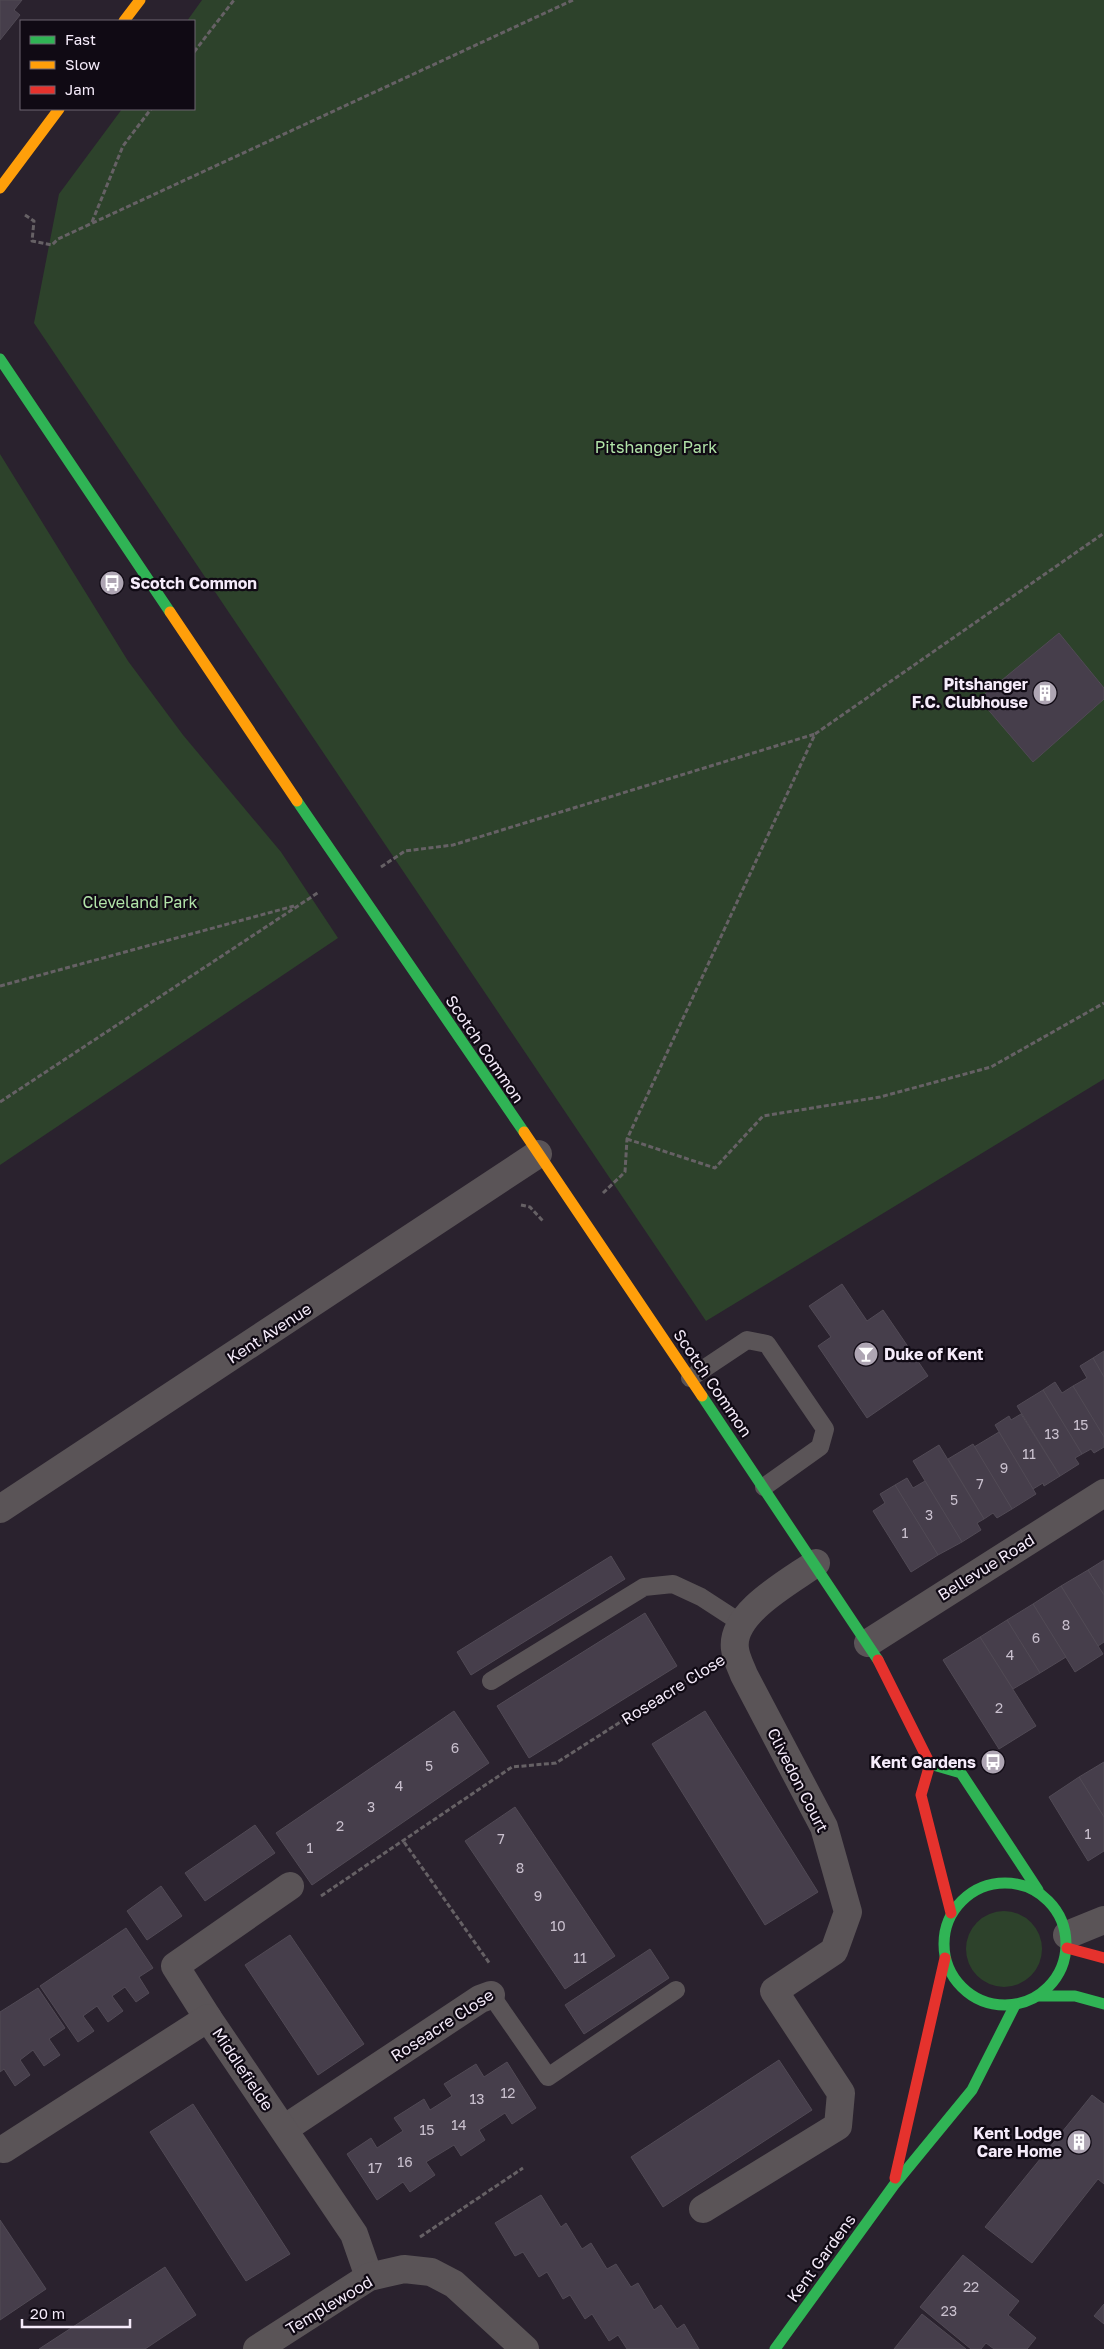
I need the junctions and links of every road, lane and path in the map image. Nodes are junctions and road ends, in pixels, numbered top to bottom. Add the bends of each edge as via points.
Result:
1 (140, 0) edge
2 (234, 0) edge
3 (573, 0) edge
4 (125, 20) edge
5 (195, 51) edge
6 (58, 110) edge
7 (150, 110) edge
8 (0, 188) edge
9 (25, 215) dead end
10 (92, 223) junction
11 (0, 359) edge
12 (1104, 533) edge
13 (815, 734) junction
14 (405, 851) dead end
15 (320, 891) dead end
16 (296, 906) junction
17 (0, 986) edge
18 (1104, 1003) edge
19 (0, 1102) edge
20 (627, 1139) junction
21 (538, 1154) junction
22 (598, 1198) dead end
23 (513, 1208) dead end
24 (546, 1225) dead end
25 (690, 1378) junction
26 (764, 1487) junction
27 (1104, 1493) edge
28 (0, 1509) edge
29 (816, 1563) junction
30 (740, 1623) junction
31 (868, 1643) junction
32 (735, 1650) junction
33 (490, 1681) dead end
34 (930, 1764) junction
35 (404, 1842) junction
36 (290, 1886) joint
37 (1038, 1890) junction
38 (951, 1913) junction
39 (1104, 1920) edge
40 (1067, 1941) junction
41 (945, 1958) junction
42 (1104, 1958) edge
43 (676, 1990) dead end
44 (492, 1994) junction
45 (1040, 1996) junction
46 (1104, 2004) edge
47 (1015, 2005) junction
48 (208, 2018) junction
49 (284, 2129) junction
50 (2, 2148) edge
51 (523, 2168) dead end
52 (894, 2184) junction
53 (703, 2209) dead end
54 (412, 2242) dead end
55 (369, 2277) junction
56 (257, 2349) edge
57 (526, 2349) edge
58 (775, 2349) edge

1 - 4 main road
2 - 5 path
3 - 10 path
6 - 8 main road
7 - 10 path via 122,146
9 - 10 path via 34,221 32,241 52,245
11 - 21 main road, Scotch Common
12 - 13 path
13 - 14 path via 453,845
13 - 20 path
15 - 16 path
16 - 17 path
16 - 19 path
18 - 20 path via 991,1067 880,1097 763,1116 715,1168
20 - 22 path via 625,1172
21 - 25 main road, Scotch Common
21 - 28 street, Kent Avenue
23 - 24 path via 520,1205 530,1207
25 - 26 main road, Scotch Common
25 - 26 lane via 747,1340 767,1344 825,1429 820,1447
26 - 29 main road, Scotch Common
27 - 31 street, Bellevue Road
29 - 30 street via 752,1609
29 - 31 main road, Scotch Common
30 - 32 street, Clivedon Court via 735,1636
30 - 33 lane via 673,1584 644,1587
31 - 34 main road, Scotch Common
32 - 35 path, Roseacre Close via 556,1763 512,1767
32 - 53 street, Clivedon Court via 744,1675 824,1827 848,1912 834,1952 774,1991 841,2093 838,2126
34 - 37 main road via 961,1773
34 - 38 main road via 921,1795
35 - 36 path, Roseacre Close via 304,1908
35 - 44 path, Roseacre Close via 504,1984
36 - 48 street via 175,1966
37 - 38 main road via 1005,1882 982,1886 967,1895
37 - 40 main road via 1058,1910
38 - 41 main road via 944,1937
39 - 40 street
40 - 42 main road
40 - 45 main road via 1059,1975
41 - 47 main road via 955,1980 972,1996 991,2004
41 - 52 main road, Kent Gardens
43 - 44 lane via 548,2077
44 - 49 street, Roseacre Close
45 - 46 main road via 1076,1996
45 - 47 main road
47 - 52 main road, Kent Gardens via 972,2090
48 - 49 street, Middlefielde
48 - 50 street, Middlefielde
49 - 55 street, Middlefielde via 354,2234
51 - 54 path
52 - 58 main road, Kent Gardens
55 - 56 street, Templewood
55 - 57 street, Templewood via 404,2269 431,2272 454,2284

